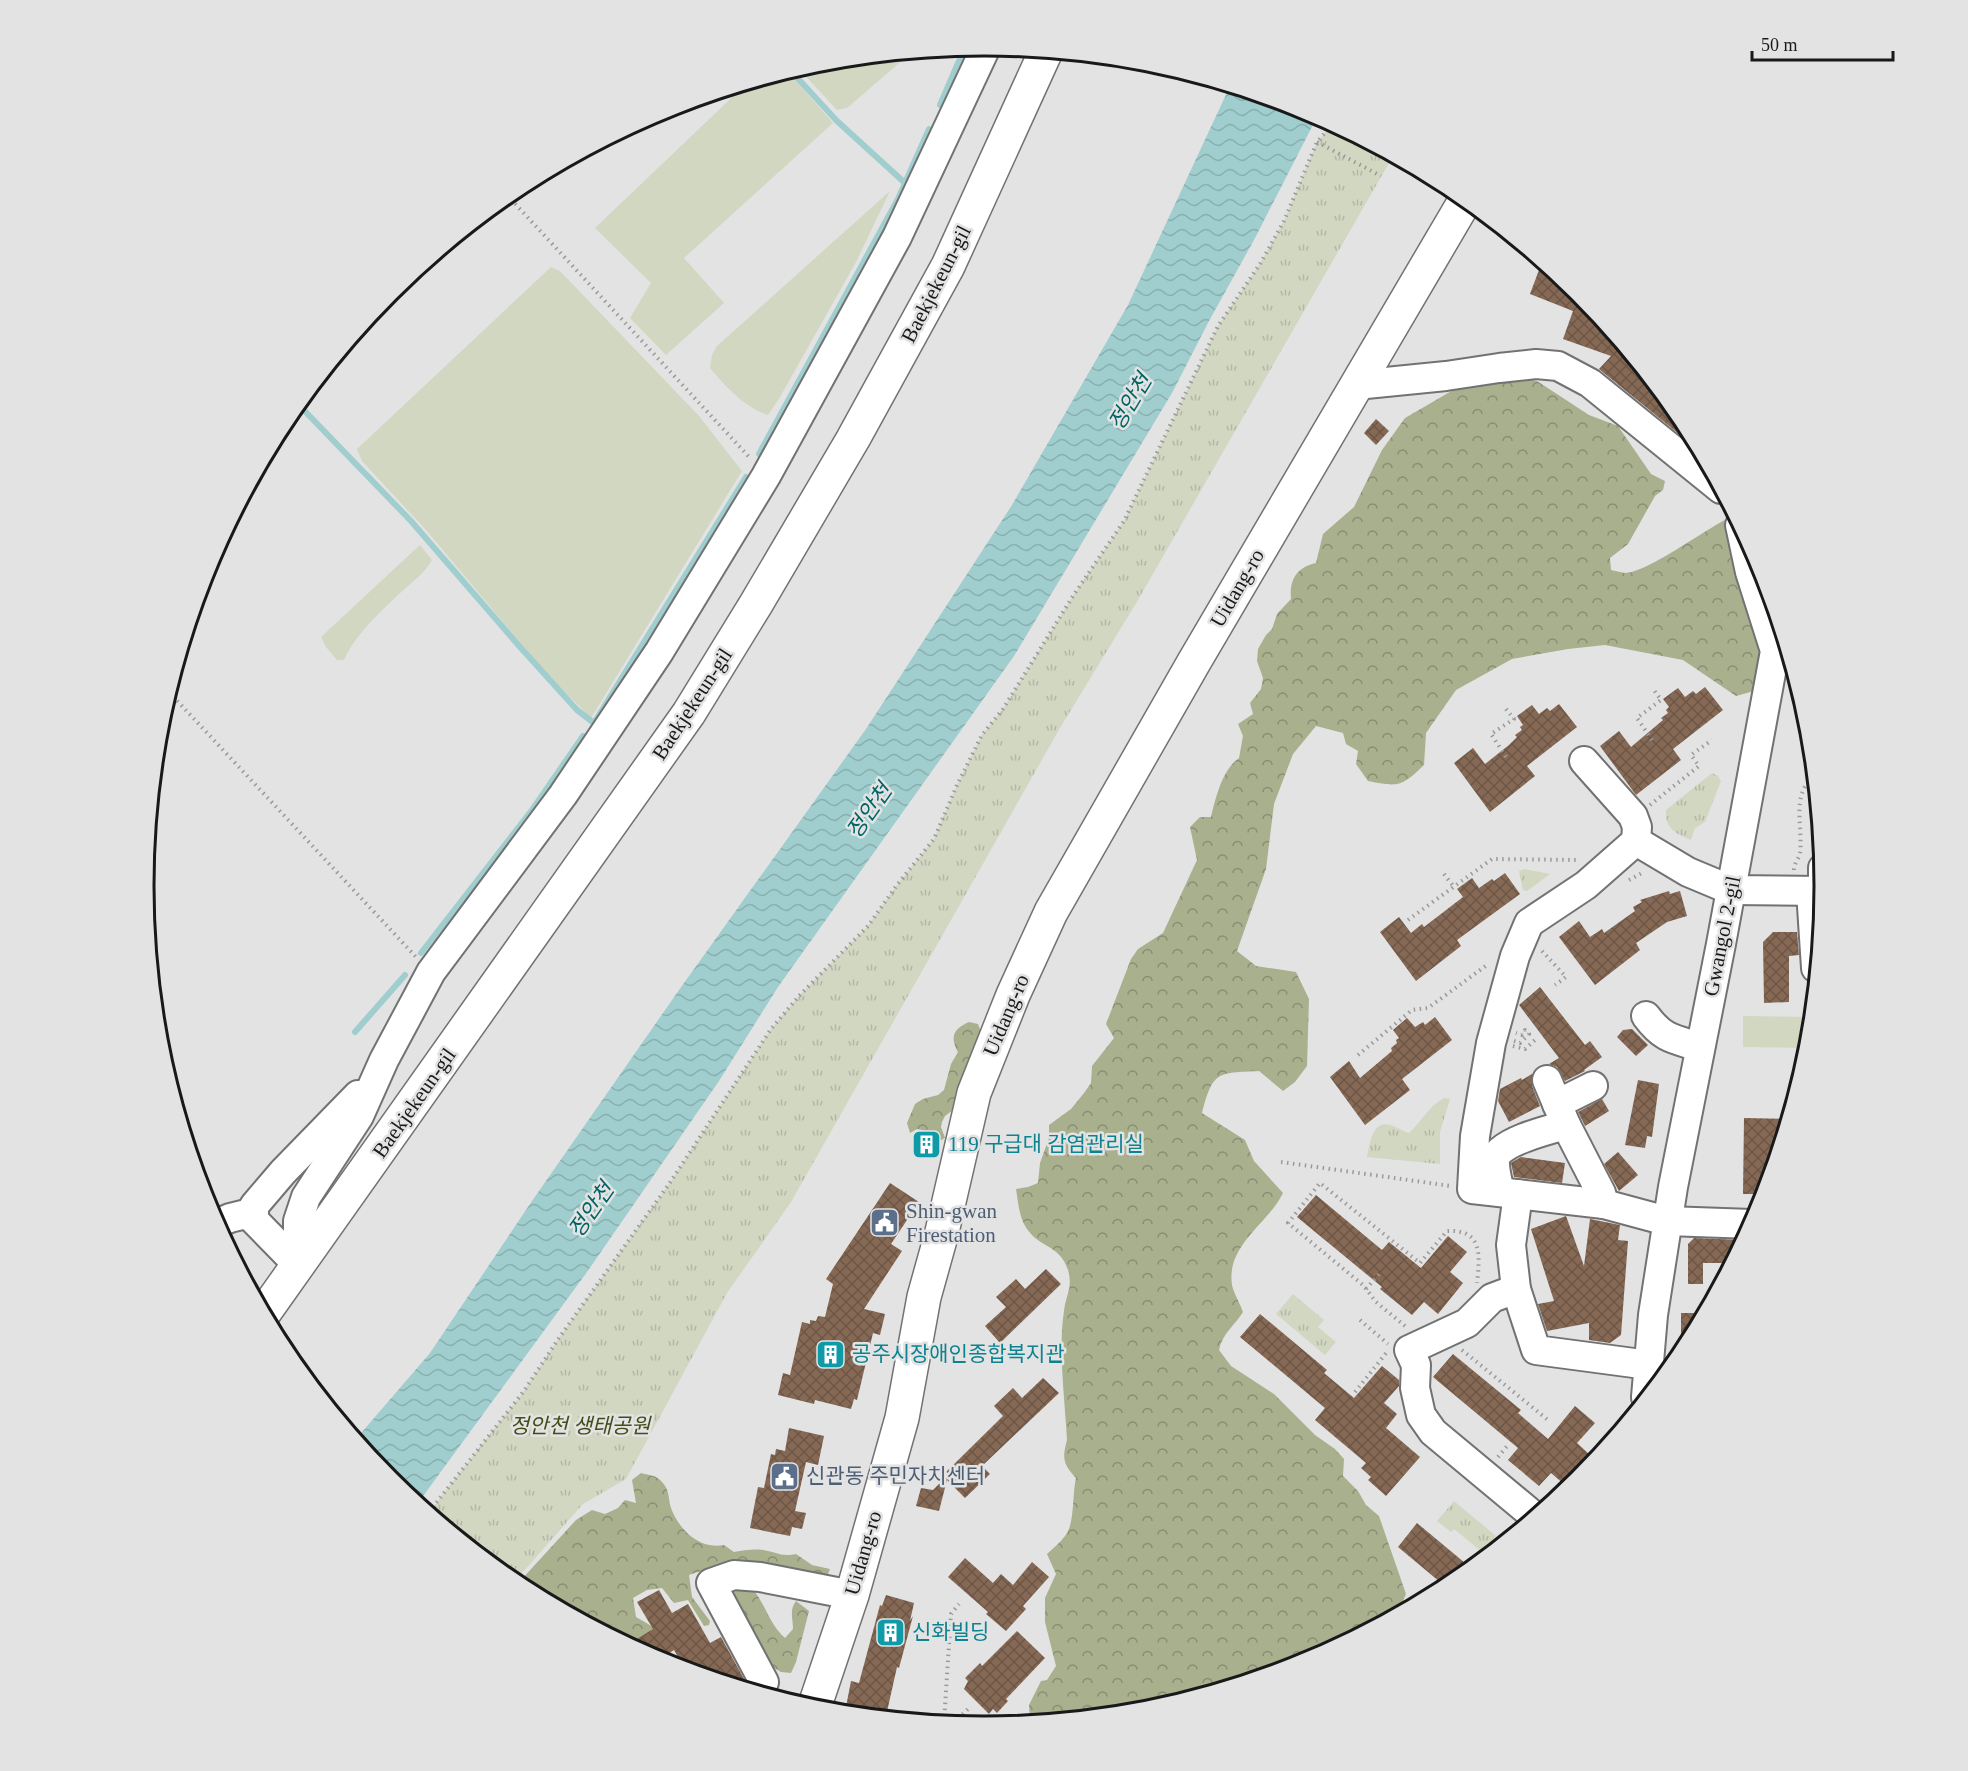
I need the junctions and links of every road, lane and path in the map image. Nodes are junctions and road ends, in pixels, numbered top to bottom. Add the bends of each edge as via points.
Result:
1 (982, 56) edge
2 (1043, 58) edge
3 (1327, 130) edge
4 (1317, 142) junction
5 (1381, 176) dead end
6 (513, 202) edge
7 (1461, 207) edge
8 (1356, 385) junction
9 (766, 476) junction
10 (1706, 477) edge
11 (1748, 561) edge
12 (1654, 690) dead end
13 (176, 699) edge
14 (1506, 709) dead end
15 (1652, 741) dead end
16 (1712, 741) dead end
17 (1508, 760) dead end
18 (1584, 761) dead end
19 (1808, 783) edge
20 (1643, 811) dead end
21 (1636, 841) junction
22 (1572, 867) dead end
23 (1650, 870) dead end
24 (1444, 874) dead end
25 (1814, 880) edge
26 (1623, 883) dead end
27 (1454, 887) junction
28 (1731, 890) junction
29 (1778, 890) junction
30 (1408, 920) dead end
31 (1494, 960) dead end
32 (430, 972) junction
33 (1646, 1016) dead end
34 (1536, 1039) dead end
35 (1503, 1044) dead end
36 (1700, 1047) junction
37 (1358, 1055) dead end
38 (384, 1060) junction
39 (1593, 1086) dead end
40 (1557, 1103) junction
41 (1281, 1162) dead end
42 (1472, 1190) junction
43 (1509, 1193) junction
44 (1604, 1203) junction
45 (254, 1212) junction
46 (225, 1220) edge
47 (1667, 1221) junction
48 (1742, 1224) edge
49 (298, 1265) junction
50 (1381, 1272) dead end
51 (1476, 1286) dead end
52 (1516, 1289) junction
53 (1366, 1290) junction
54 (269, 1306) edge
55 (1360, 1320) dead end
56 (1410, 1330) dead end
57 (1455, 1344) dead end
58 (1391, 1347) dead end
59 (1378, 1363) dead end
60 (1654, 1373) edge
61 (1355, 1392) dead end
62 (1548, 1420) dead end
63 (1508, 1444) dead end
64 (1491, 1464) dead end
65 (433, 1507) edge
66 (1529, 1512) edge
67 (852, 1595) junction
68 (958, 1604) dead end
69 (764, 1682) dead end
70 (817, 1699) edge
71 (970, 1707) dead end
72 (944, 1715) edge
73 (962, 1715) edge

1 - 9 street via 897,237
2 - 49 main road, Baekjekeun-gil via 948,266 853,439 689,713
3 - 4 path
4 - 5 path
4 - 65 path via 1284,221 1218,326 1124,521 1003,709 982,735 934,839 868,926 771,1029 669,1184 524,1391
6 - 9 path
7 - 8 main road, Uidang-ro
8 - 10 street via 1536,364 1558,366 1590,383
8 - 67 main road, Uidang-ro via 1052,912 1013,995 974,1094 924,1297 902,1418
9 - 32 street via 659,652 563,795
11 - 28 street, Gwangol 2-gil via 1775,651
12 - 15 path via 1661,700 1637,718
13 - 32 path
14 - 17 path via 1514,719 1491,734
16 - 20 path via 1691,755 1699,766
18 - 21 street via 1633,816
19 - 29 path via 1800,797 1800,856 1794,864 1794,880 1778,880
21 - 28 street via 1689,872
21 - 42 street via 1586,885 1529,923 1515,956 1491,1043 1475,1136
22 - 27 path via 1581,860 1492,859
23 - 26 path
24 - 27 path
25 - 29 street
27 - 30 path
28 - 29 street
28 - 36 street, Gwangol 2-gil
31 - 37 path via 1428,1008 1412,1010
32 - 38 street
33 - 36 street via 1657,1031 1669,1038
34 - 35 path via 1525,1049
36 - 47 street, Gwangol 2-gil
38 - 45 street via 353,1102 254,1206
38 - 49 street via 359,1116 306,1197 298,1221
39 - 40 street
40 - 43 street via 1530,1136 1500,1150 1495,1158
40 - 44 street
41 - 42 path
42 - 43 street
43 - 44 street
43 - 52 street
44 - 47 street
45 - 46 street
45 - 49 street via 253,1220
47 - 48 street
47 - 60 street, Gwangol 2-gil via 1653,1316
49 - 54 main road, Baekjekeun-gil
50 - 53 path
51 - 53 path via 1479,1250 1467,1234 1447,1231 1420,1263 1320,1183 1288,1223
52 - 60 street via 1536,1350
52 - 66 street via 1492,1298 1467,1323 1409,1350 1416,1365 1415,1388 1421,1416 1433,1432
53 - 56 path
55 - 58 path
57 - 62 path
59 - 61 path
63 - 64 path
67 - 69 street via 760,1577 734,1575 711,1583
67 - 70 main road, Uidang-ro
68 - 72 path via 951,1614
71 - 73 path

